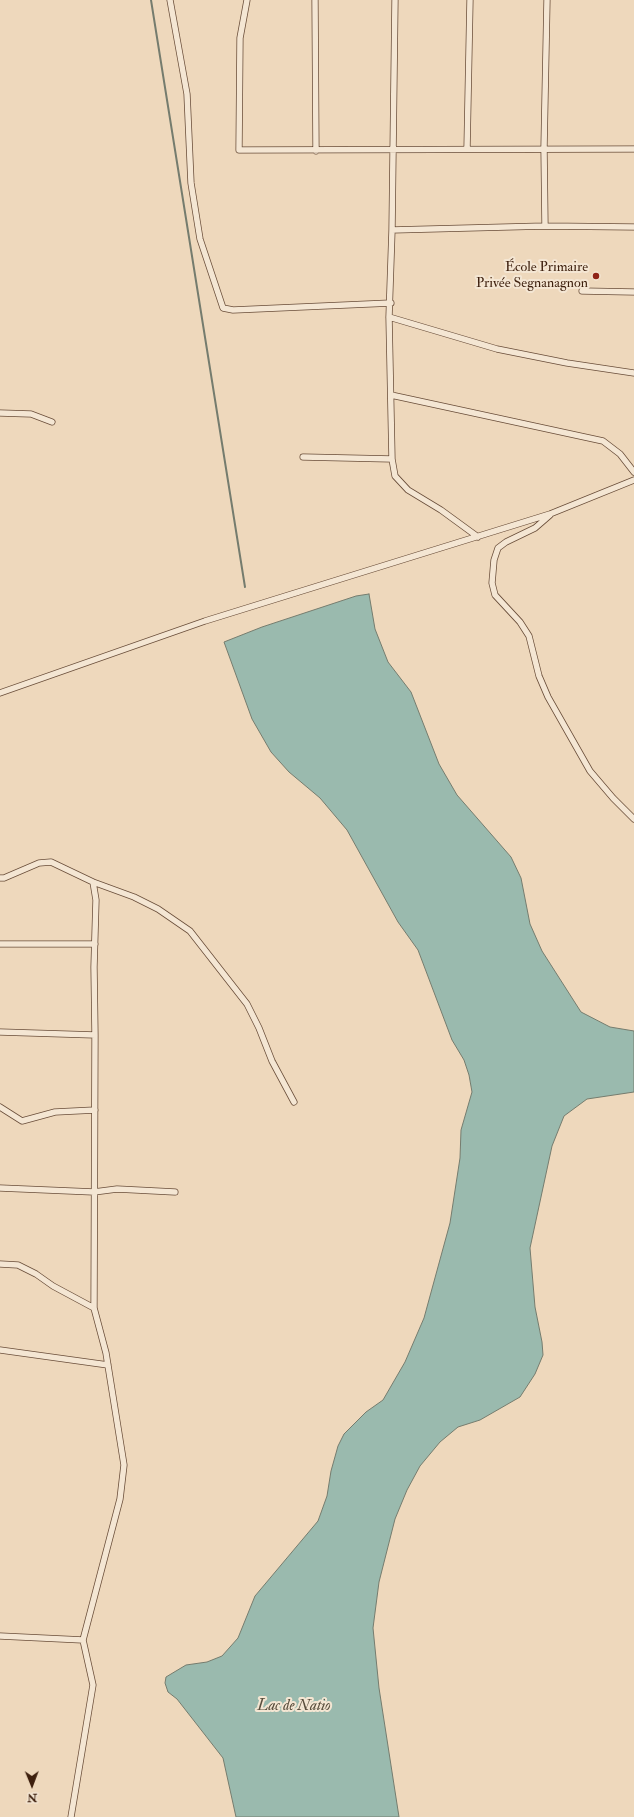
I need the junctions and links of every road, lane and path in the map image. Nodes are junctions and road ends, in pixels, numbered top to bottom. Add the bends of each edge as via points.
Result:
1 (170, 0) edge
2 (247, 0) edge
3 (315, 0) edge
4 (395, 0) edge
5 (470, 0) edge
6 (547, 0) edge
7 (544, 148) junction
8 (467, 149) junction
9 (634, 149) edge
10 (393, 150) junction
11 (316, 151) junction
12 (545, 226) junction
13 (634, 227) edge
14 (392, 230) junction
15 (582, 291) dead end
16 (634, 292) edge
17 (391, 303) junction
18 (389, 317) junction
19 (634, 373) edge
20 (391, 395) junction
21 (0, 413) edge
22 (52, 422) dead end
23 (303, 457) dead end
24 (392, 459) junction
25 (634, 472) edge
26 (634, 480) edge
27 (550, 514) junction
28 (478, 537) junction
29 (0, 693) edge
30 (634, 819) edge
31 (0, 878) edge
32 (93, 882) junction
33 (0, 944) edge
34 (94, 944) junction
35 (0, 1032) edge
36 (95, 1035) junction
37 (294, 1102) dead end
38 (0, 1107) edge
39 (95, 1110) junction
40 (0, 1188) edge
41 (94, 1192) junction
42 (176, 1192) dead end
43 (0, 1264) edge
44 (94, 1308) junction
45 (0, 1350) edge
46 (108, 1365) junction
47 (0, 1636) edge
48 (83, 1640) junction
49 (71, 1817) edge

1 - 17 street via 187,94 191,184 200,239 223,308 233,310
2 - 11 street via 240,38 239,150
3 - 11 street
4 - 10 street
5 - 8 street
6 - 7 street
7 - 8 street
7 - 9 street
7 - 12 street
8 - 10 street
10 - 11 street
10 - 14 street
12 - 13 street
12 - 14 street
14 - 17 street
15 - 16 street
17 - 18 street
18 - 19 street via 497,349
18 - 20 street
20 - 24 street
20 - 25 street via 603,441 620,454
21 - 22 street via 31,414
23 - 24 street
24 - 28 street via 395,476 408,490
26 - 27 street
27 - 28 street
27 - 30 street via 539,525 498,548 492,583 495,595 520,622 529,636 539,676 548,697 590,771
28 - 29 street via 205,622
31 - 32 street via 40,862 52,862
32 - 34 street via 96,900
32 - 37 street via 158,909 190,931 247,1004 272,1061
33 - 34 street
34 - 36 street
35 - 36 street
36 - 39 street
38 - 39 street via 22,1121 55,1112
39 - 41 street
40 - 41 street
41 - 42 street via 117,1189
41 - 44 street
43 - 44 street via 18,1265
44 - 46 street
45 - 46 street
46 - 48 street via 124,1465 120,1499
47 - 48 street
48 - 49 street via 93,1685

